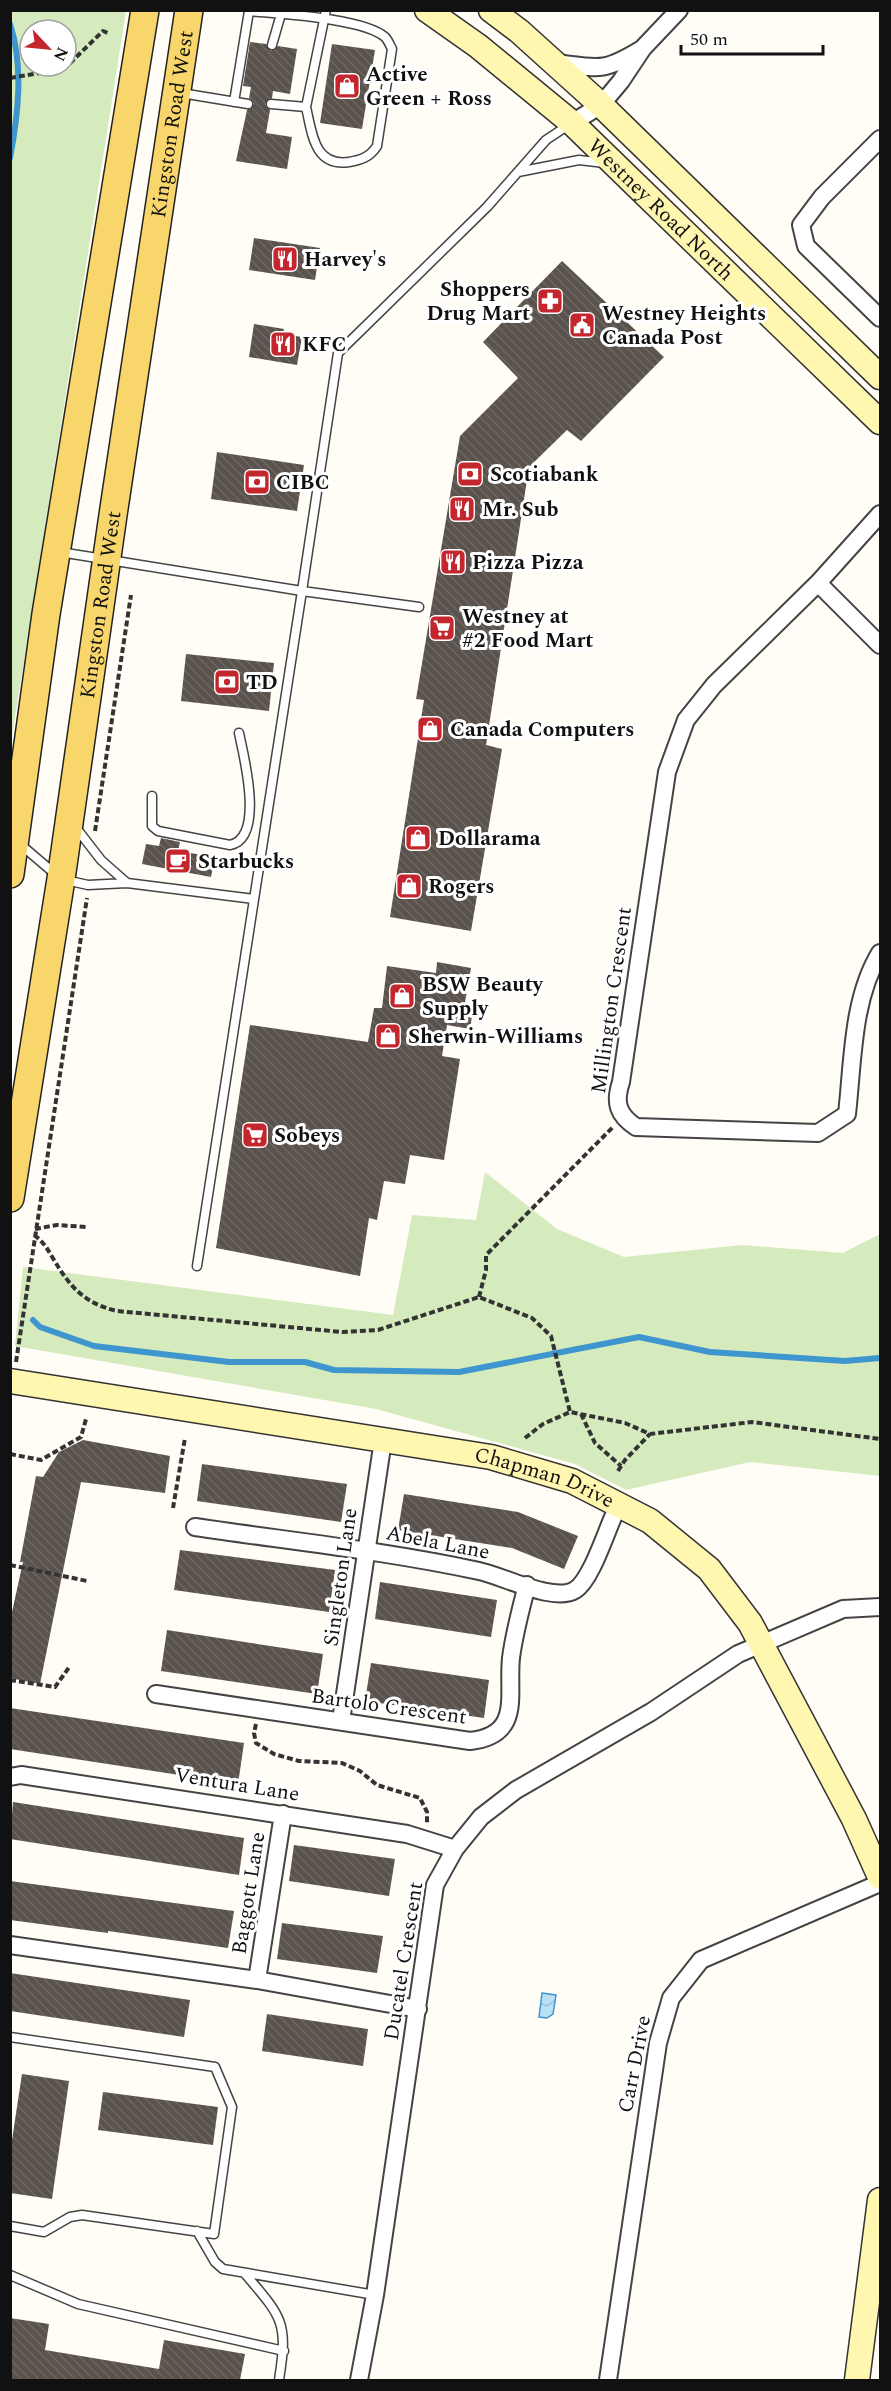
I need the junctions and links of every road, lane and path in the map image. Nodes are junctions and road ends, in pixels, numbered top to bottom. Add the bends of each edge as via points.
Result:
1 (146, 10) edge
2 (189, 10) edge
3 (206, 10) edge
4 (427, 10) edge
5 (491, 10) edge
6 (679, 10) edge
7 (281, 14) junction
8 (325, 15) edge
9 (110, 34) dead end
10 (272, 45) dead end
11 (643, 48) junction
12 (182, 62) junction
13 (556, 63) junction
14 (10, 78) edge
15 (177, 92) junction
16 (234, 102) junction
17 (248, 104) dead end
18 (271, 104) dead end
19 (601, 105) junction
20 (306, 107) junction
21 (572, 123) junction
22 (880, 139) edge
23 (614, 164) junction
24 (517, 172) junction
25 (880, 318) edge
26 (830, 327) junction
27 (807, 351) junction
28 (880, 377) edge
29 (880, 422) edge
30 (880, 514) edge
31 (57, 552) junction
32 (107, 560) junction
33 (818, 583) junction
34 (302, 591) junction
35 (131, 594) dead end
36 (419, 607) dead end
37 (880, 645) edge
38 (239, 733) dead end
39 (152, 796) dead end
40 (72, 807) junction
41 (15, 840) junction
42 (93, 849) junction
43 (10, 874) edge
44 (61, 879) junction
45 (127, 883) junction
46 (88, 885) junction
47 (254, 899) junction
48 (880, 953) edge
49 (621, 1117) junction
50 (10, 1198) edge
51 (87, 1227) dead end
52 (35, 1229) junction
53 (34, 1235) junction
54 (197, 1266) dead end
55 (479, 1297) junction
56 (13, 1370) edge
57 (570, 1412) junction
58 (581, 1414) junction
59 (86, 1419) dead end
60 (650, 1434) junction
61 (185, 1438) dead end
62 (525, 1438) dead end
63 (880, 1439) edge
64 (383, 1440) junction
65 (10, 1454) edge
66 (621, 1466) junction
67 (618, 1472) dead end
68 (618, 1506) junction
69 (173, 1508) dead end
70 (195, 1527) dead end
71 (366, 1552) junction
72 (10, 1565) edge
73 (87, 1581) dead end
74 (527, 1585) junction
75 (880, 1607) edge
76 (762, 1645) junction
77 (70, 1666) dead end
78 (10, 1680) edge
79 (156, 1694) dead end
80 (259, 1709) junction
81 (341, 1721) junction
82 (10, 1777) edge
83 (283, 1814) junction
84 (427, 1824) dead end
85 (454, 1848) junction
86 (880, 1877) edge
87 (880, 1883) edge
88 (10, 1945) edge
89 (257, 1980) junction
90 (418, 2009) junction
91 (10, 2037) edge
92 (880, 2200) edge
93 (10, 2226) edge
94 (198, 2231) junction
95 (10, 2275) edge
96 (246, 2275) junction
97 (375, 2295) junction
98 (284, 2351) junction
99 (279, 2380) edge
100 (359, 2380) edge
101 (608, 2380) edge
102 (857, 2380) edge

1 - 31 main road, Kingston Road West
2 - 12 main road, Kingston Road West
3 - 12 main road
4 - 21 street, Westney Road North
5 - 13 street, Westney Road North
6 - 11 street
7 - 8 lane
7 - 10 lane
7 - 16 lane via 249,11
8 - 20 lane
8 - 20 lane via 374,31 386,38 392,49 377,146 361,160 339,164 325,159 314,146
9 - 14 path via 103,32 64,69
11 - 13 street via 615,65 602,68
11 - 19 street
12 - 15 main road, Kingston Road West
13 - 19 street, Westney Road North
15 - 16 lane
15 - 32 main road, Kingston Road West
16 - 17 lane
18 - 20 lane
19 - 21 street
19 - 26 street, Westney Road North
21 - 23 street, Westney Road North
21 - 24 lane via 546,140
22 - 25 street via 822,197 801,225 807,246
23 - 24 lane via 579,160
23 - 27 street, Westney Road North
24 - 34 lane via 487,207 338,353
26 - 27 street
26 - 28 street, Westney Road North
27 - 29 street, Westney Road North
30 - 33 street, Millington Crescent
31 - 32 lane
31 - 41 main road, Kingston Road West
32 - 34 lane
32 - 40 main road, Kingston Road West
33 - 37 street
33 - 49 street, Millington Crescent via 714,685 686,720 667,772 616,1098
34 - 36 lane
34 - 47 lane
35 - 42 path
38 - 39 lane via 252,794 244,837 237,843 230,845 158,831 151,820
40 - 42 lane via 78,833
40 - 44 main road, Kingston Road West
41 - 43 main road, Kingston Road West
41 - 44 lane
42 - 45 lane
44 - 46 lane
44 - 50 main road, Kingston Road West
45 - 46 lane
45 - 47 lane
46 - 52 path
47 - 54 lane
48 - 49 street, Millington Crescent via 858,1013 847,1114 818,1133 636,1127
49 - 55 path via 486,1255
51 - 52 path via 57,1225
52 - 53 path
53 - 55 path via 42,1241 68,1283 94,1305 117,1311 342,1332 378,1330
53 - 56 path
55 - 57 path via 532,1318 551,1336
56 - 64 street, Chapman Drive
57 - 58 path
57 - 62 path via 543,1424
58 - 60 path via 625,1423
58 - 66 path via 595,1443
59 - 65 path via 81,1437 41,1460
60 - 63 path via 752,1422
60 - 66 path
61 - 69 path
64 - 68 street, Chapman Drive via 512,1462 572,1480
64 - 71 street, Singleton Lane
66 - 67 path
68 - 74 street, Abela Lane via 586,1577 576,1590 550,1594
68 - 76 street, Chapman Drive via 650,1521 709,1569
70 - 71 street, Abela Lane
71 - 74 street, Abela Lane via 480,1571
71 - 81 street, Singleton Lane
72 - 73 path
74 - 81 street, Bartolo Crescent via 511,1659 513,1694 502,1727 487,1739 470,1741
75 - 76 street, Ducatel Crescent via 843,1609
76 - 85 street, Ducatel Crescent via 738,1654 651,1712 516,1790 481,1817
76 - 86 street, Chapman Drive via 854,1819
77 - 78 path via 55,1687
79 - 80 street, Bartolo Crescent
80 - 81 street, Bartolo Crescent
80 - 84 path via 256,1743 274,1754 299,1761 342,1763 377,1785 420,1798 427,1812
82 - 83 street, Ventura Lane via 21,1775
83 - 85 street, Ventura Lane via 407,1834
83 - 89 street, Baggott Lane
85 - 90 street, Ducatel Crescent via 435,1885
87 - 101 street, Carr Drive via 701,1960 671,1998 658,2043
88 - 89 street
89 - 90 street
90 - 97 street, Ducatel Crescent
91 - 94 lane via 215,2067 232,2107 214,2234
92 - 102 street
93 - 94 lane via 44,2232 70,2217 82,2215
94 - 96 lane via 223,2270
95 - 98 lane via 78,2304
96 - 97 lane
96 - 98 lane via 279,2316
97 - 100 street, Ducatel Crescent
98 - 99 lane

